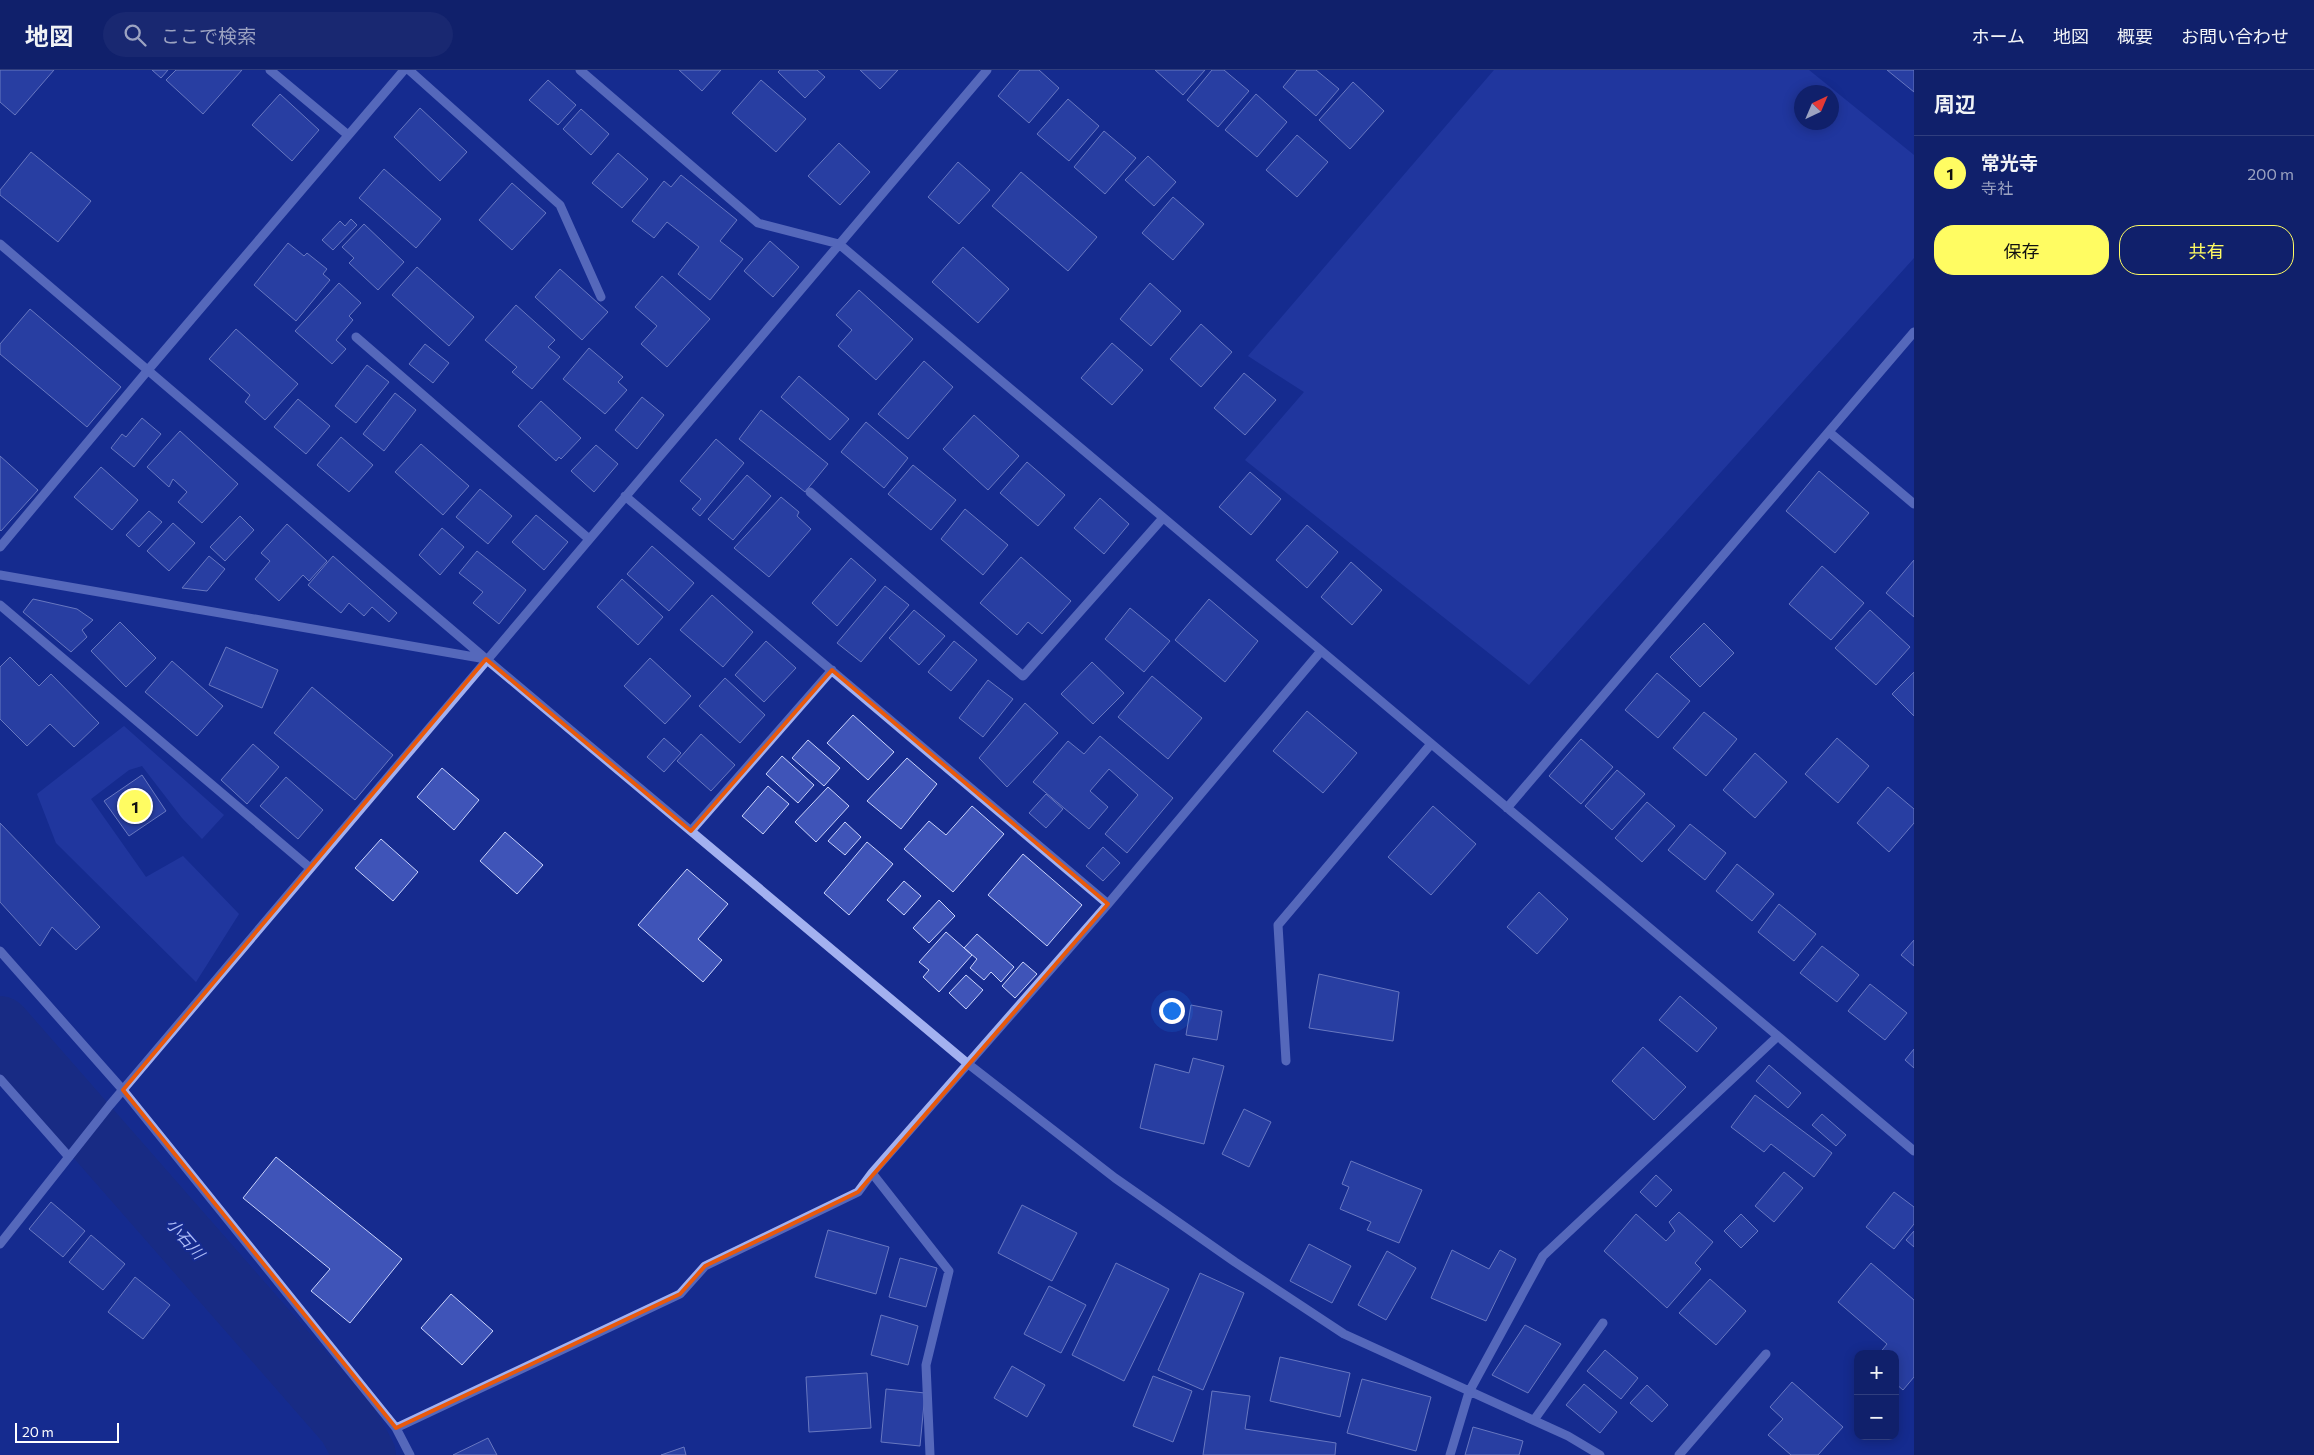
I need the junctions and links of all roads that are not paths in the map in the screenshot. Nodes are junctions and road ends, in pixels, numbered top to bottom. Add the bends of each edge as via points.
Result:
1 (270, 70) edge
2 (404, 70) edge
3 (409, 70) edge
4 (580, 70) edge
5 (987, 70) edge
6 (348, 135) junction
7 (0, 244) edge
8 (839, 244) junction
9 (601, 297) dead end
10 (1914, 332) edge
11 (356, 337) dead end
12 (148, 370) junction
13 (1829, 432) junction
14 (810, 492) dead end
15 (625, 496) junction
16 (1914, 504) edge
17 (1163, 518) junction
18 (589, 539) junction
19 (0, 547) edge
20 (0, 575) edge
21 (0, 605) edge
22 (1321, 651) junction
23 (486, 659) junction
24 (832, 670) junction
25 (1431, 744) junction
26 (1507, 808) junction
27 (691, 831) junction
28 (310, 868) junction
29 (1108, 904) junction
30 (0, 951) edge
31 (1778, 1036) junction
32 (1286, 1061) dead end
33 (967, 1063) junction
34 (0, 1079) edge
35 (122, 1090) junction
36 (1914, 1151) edge
37 (69, 1157) junction
38 (872, 1173) junction
39 (0, 1244) edge
40 (1603, 1323) dead end
41 (1766, 1354) dead end
42 (1469, 1392) junction
43 (1534, 1420) junction
44 (396, 1428) junction
45 (410, 1455) edge
46 (930, 1455) edge
47 (1450, 1455) edge
48 (1600, 1455) edge
49 (1679, 1455) edge

1 - 6 street
2 - 6 street
3 - 9 street via 560,205
4 - 8 street via 758,223
5 - 8 street
6 - 12 street
7 - 12 street
8 - 15 street
8 - 17 street
10 - 13 street
11 - 18 street
12 - 19 street
12 - 23 street
13 - 16 street
13 - 26 street
14 - 17 street via 1023,676
15 - 18 street
15 - 24 street
17 - 22 street
18 - 23 street
20 - 23 street
21 - 28 street
22 - 25 street
22 - 29 street
23 - 27 street
23 - 28 street
24 - 27 street
24 - 29 street
25 - 26 street
25 - 32 street via 1278,925
26 - 31 street
27 - 33 street
28 - 35 street
29 - 33 street
30 - 35 street
31 - 36 street
31 - 42 street via 1543,1256
33 - 38 street
33 - 42 street via 1115,1178 1344,1334
34 - 37 street
35 - 37 street
35 - 44 street
37 - 39 street
38 - 44 street via 858,1192 704,1266 680,1294
38 - 46 street via 949,1271 926,1365
40 - 43 street
41 - 49 street
42 - 43 street
42 - 47 street
43 - 48 street
44 - 45 street

